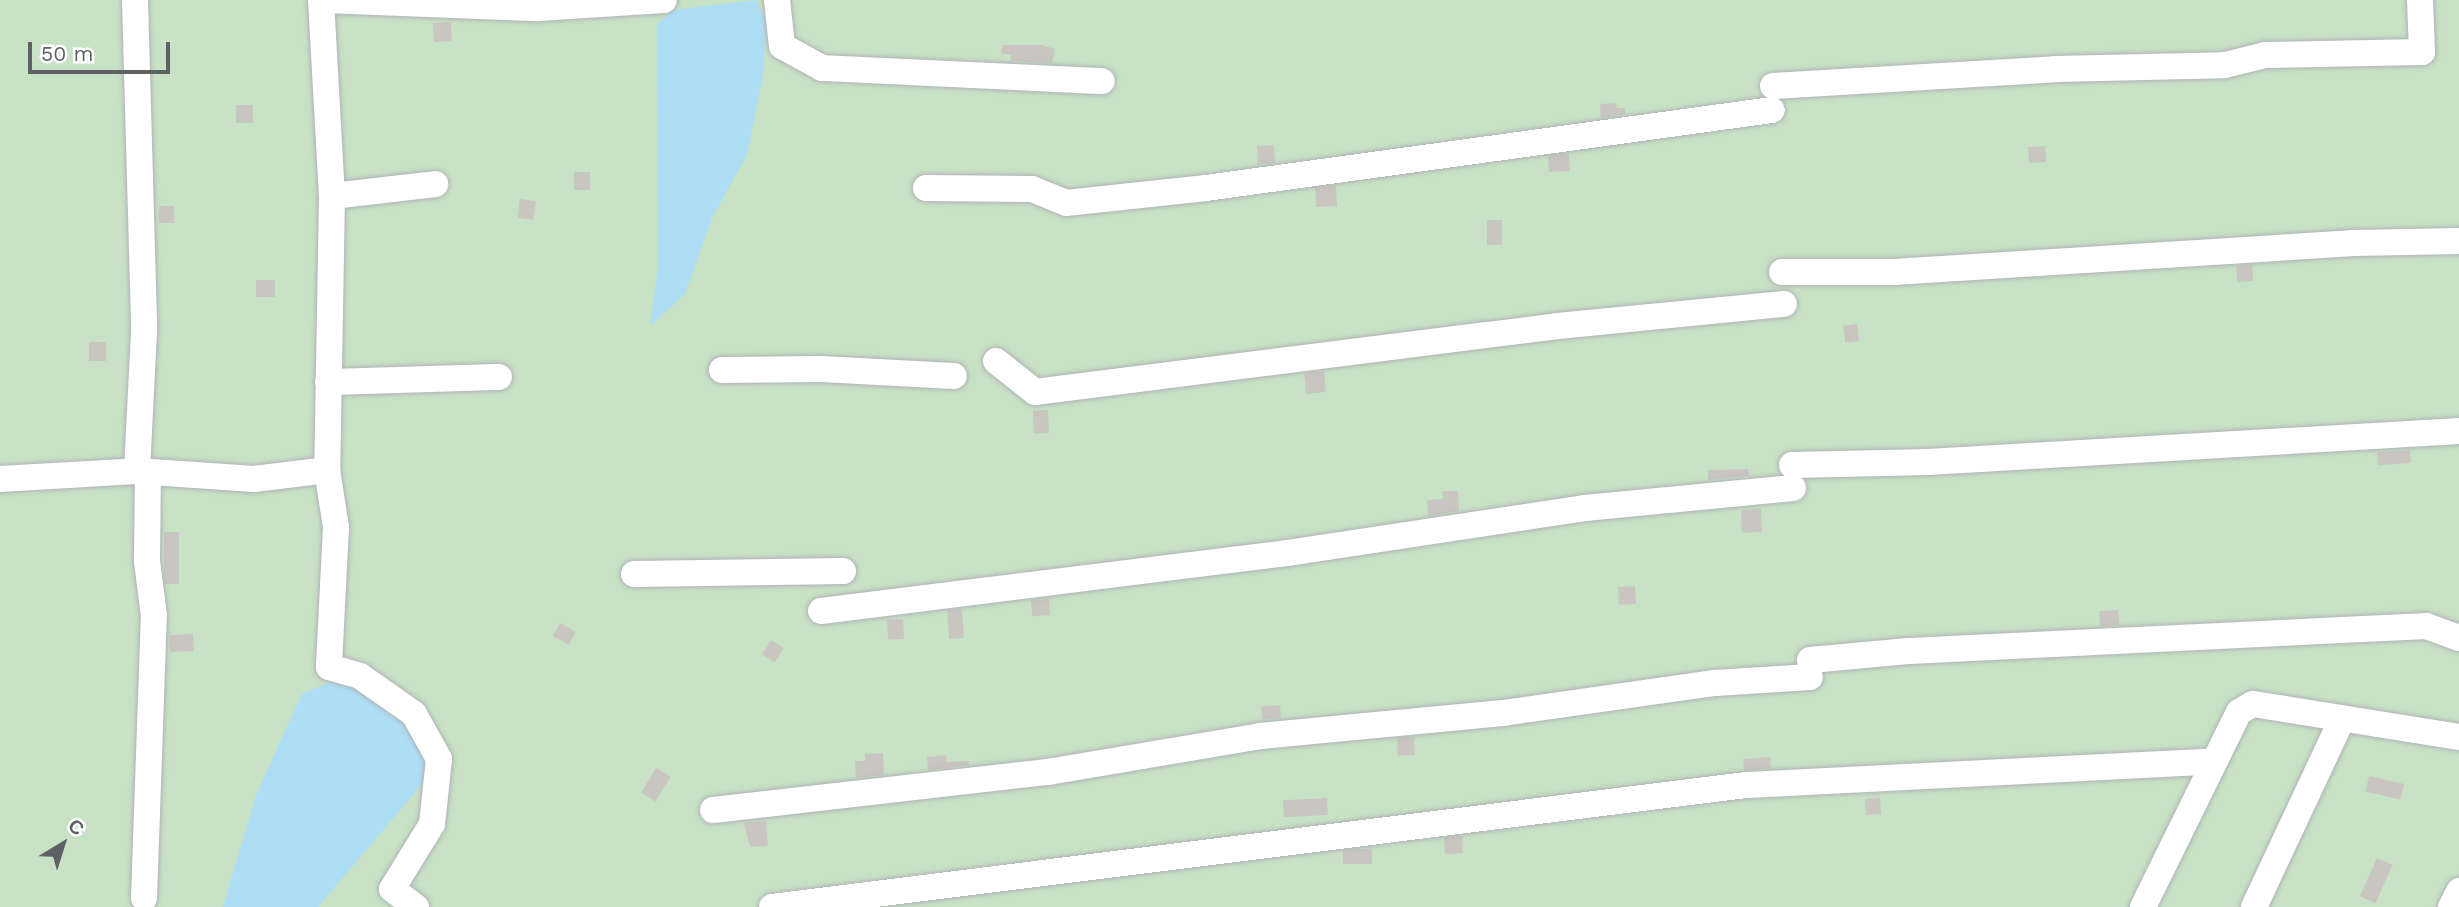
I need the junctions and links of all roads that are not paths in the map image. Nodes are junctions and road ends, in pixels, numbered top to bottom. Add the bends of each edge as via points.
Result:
1 (135, 0) edge
2 (323, 0) edge
3 (664, 0) edge
4 (777, 0) edge
5 (2420, 0) edge
6 (1102, 81) dead end
7 (435, 184) dead end
8 (926, 188) dead end
9 (332, 197) junction
10 (2459, 240) edge
11 (1782, 272) dead end
12 (1784, 304) dead end
13 (996, 361) dead end
14 (722, 370) dead end
15 (954, 376) dead end
16 (499, 377) dead end
17 (328, 382) junction
18 (2459, 431) edge
19 (327, 470) junction
20 (142, 472) junction
21 (0, 479) edge
22 (843, 571) dead end
23 (634, 574) dead end
24 (821, 611) dead end
25 (2459, 638) edge
26 (2342, 719) junction
27 (2459, 737) edge
28 (2213, 761) junction
29 (713, 810) dead end
30 (2459, 891) edge
31 (963, 897) edge
32 (144, 898) dead end
33 (416, 907) edge
34 (772, 907) edge
35 (2143, 907) edge
36 (2253, 907) edge
37 (2451, 907) edge

1 - 20 lane via 144,332
2 - 3 lane via 538,8
2 - 9 lane
4 - 6 lane via 782,46 822,68
5 - 8 lane via 2422,52 2265,55 2225,65 2055,69 1773,98 1206,188 1066,203 1032,189
7 - 9 lane
9 - 17 lane
10 - 11 lane via 1894,272
12 - 13 lane via 1558,326 1035,392
14 - 15 lane via 821,369
16 - 17 lane
17 - 19 lane
18 - 24 lane via 1928,462 1793,476 1288,553
19 - 20 lane via 254,479
19 - 33 lane via 336,527 329,667 359,676 414,715 439,759 432,824 392,889
20 - 21 lane
20 - 32 lane via 154,616
22 - 23 lane
25 - 29 lane via 2426,626 1909,650 1810,669 1503,713 1260,736 1048,772
26 - 27 lane
26 - 28 lane via 2253,704 2239,712
26 - 36 lane
28 - 31 lane via 1746,785 1182,855
28 - 35 lane
30 - 37 lane
31 - 34 lane

